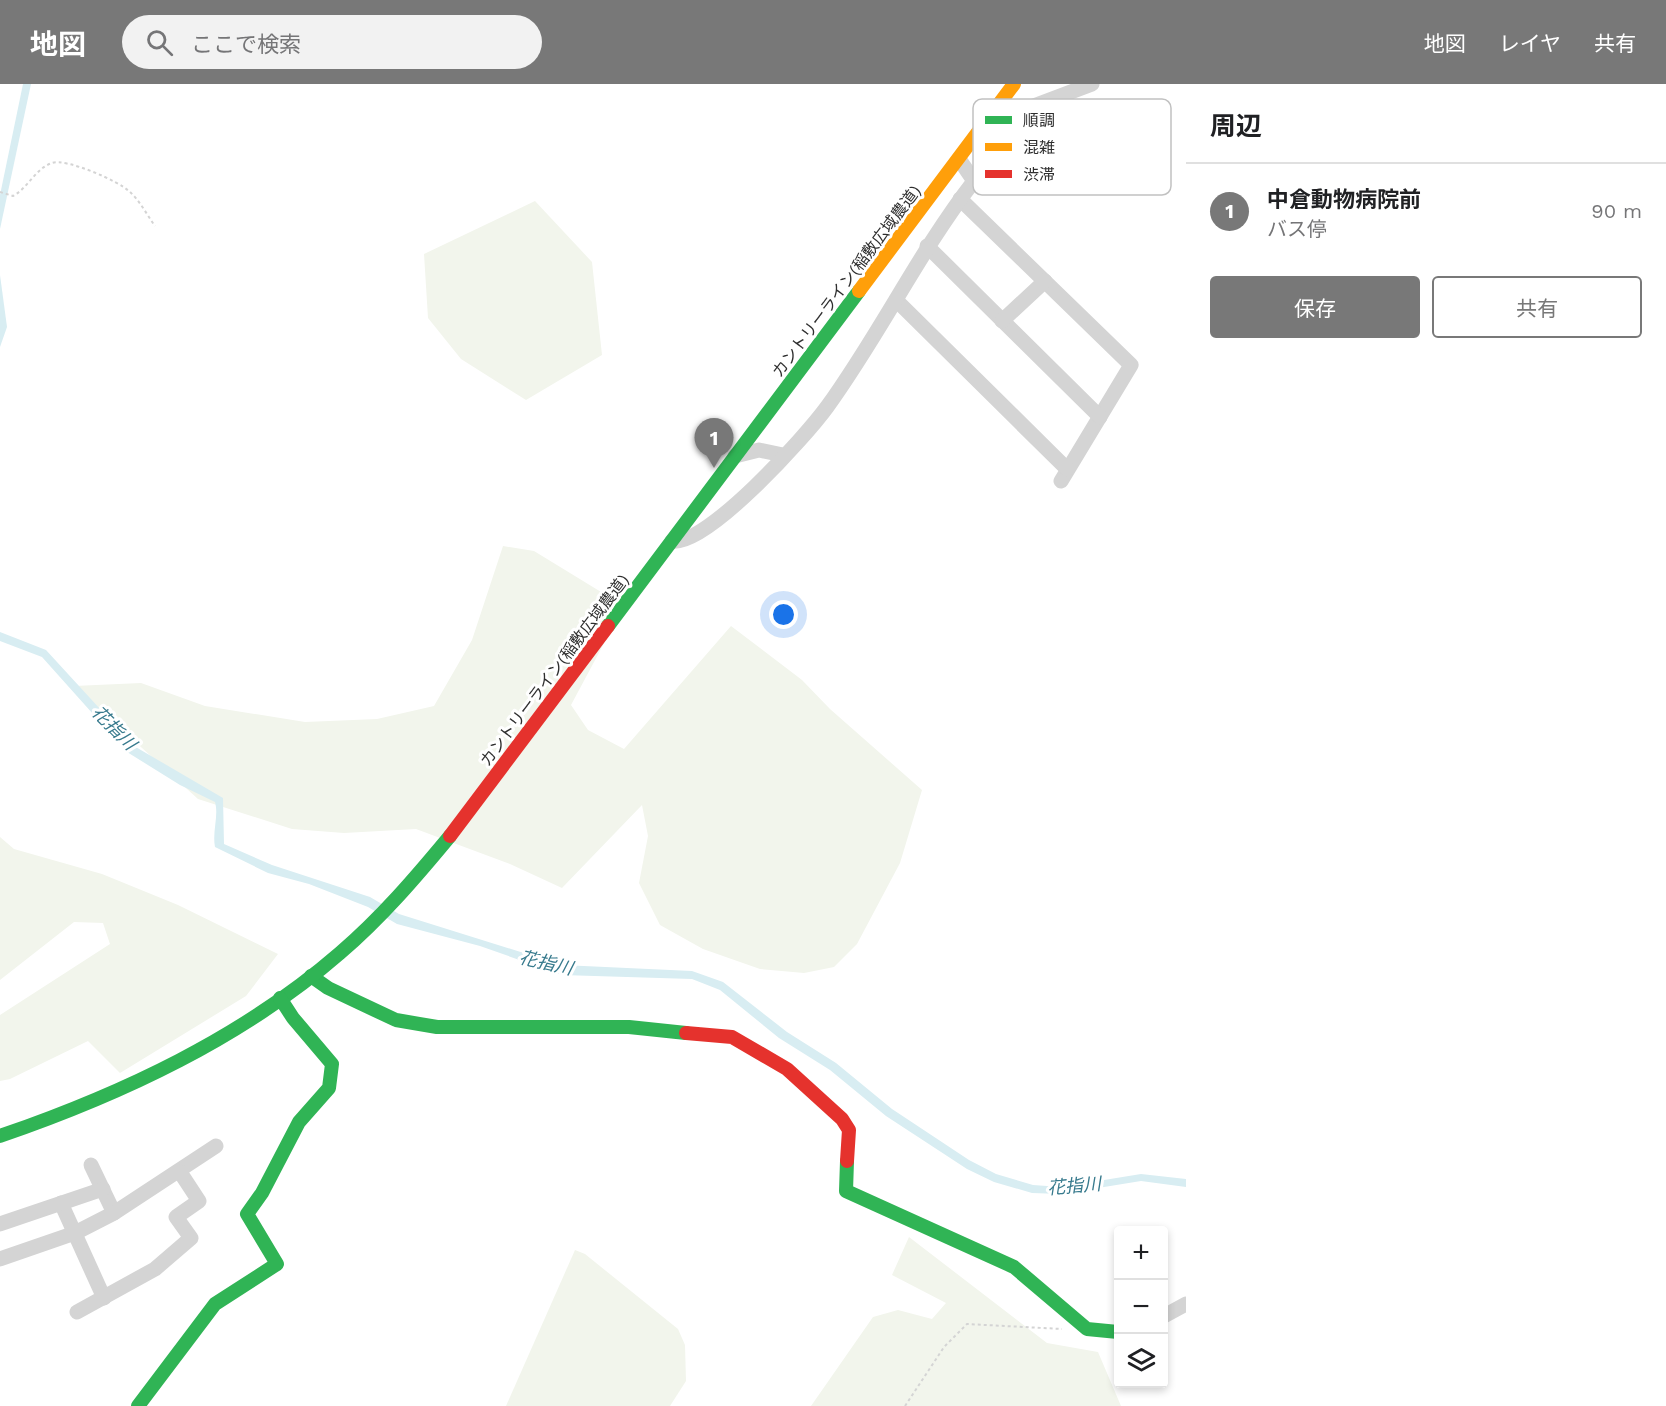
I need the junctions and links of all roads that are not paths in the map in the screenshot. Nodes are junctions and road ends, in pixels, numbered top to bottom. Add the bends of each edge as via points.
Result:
1 (1014, 84) edge
2 (1092, 84) edge
3 (1003, 99) edge
4 (1052, 99) edge
5 (973, 140) edge
6 (959, 159) junction
7 (973, 180) edge
8 (973, 182) edge
9 (960, 199) junction
10 (927, 246) junction
11 (1045, 281) junction
12 (896, 300) junction
13 (1002, 321) junction
14 (1100, 417) junction
15 (783, 455) junction
16 (735, 456) junction
17 (672, 541) junction
18 (311, 976) junction
19 (280, 998) junction
20 (0, 1136) edge
21 (216, 1146) dead end
22 (91, 1165) dead end
23 (180, 1172) junction
24 (103, 1189) junction
25 (61, 1203) junction
26 (114, 1214) junction
27 (0, 1224) edge
28 (75, 1233) junction
29 (0, 1259) edge
30 (105, 1298) junction
31 (1186, 1304) edge
32 (77, 1312) dead end
33 (1168, 1314) edge
34 (1114, 1332) edge
35 (138, 1406) edge

1 - 3 street, カントリーライン(稲敷広域農道)
2 - 4 street
5 - 6 street, カントリーライン(稲敷広域農道)
6 - 7 street
6 - 16 street, カントリーライン(稲敷広域農道)
8 - 9 street
9 - 10 street
9 - 11 street
10 - 12 street
10 - 13 street
11 - 13 street
11 - 14 street via 1131,365
12 - 14 street via 1064,475
12 - 15 street via 826,408
13 - 14 street
15 - 16 street via 759,450
15 - 17 street via 711,527 688,540
16 - 17 street, カントリーライン(稲敷広域農道)
17 - 18 street, カントリーライン(稲敷広域農道) via 430,861 367,928
18 - 19 street, カントリーライン(稲敷広域農道)
18 - 34 street via 396,1020 437,1027 629,1027 732,1037 787,1069 842,1119 849,1131 846,1191 1014,1268 1087,1329
19 - 20 street, カントリーライン(稲敷広域農道) via 196,1053 152,1076
19 - 35 street via 332,1064 329,1088 299,1122 247,1214 276,1264 214,1304
21 - 23 street
22 - 24 street
23 - 26 street
23 - 30 street via 199,1201 176,1217 191,1238 155,1269
24 - 25 street
24 - 26 street
25 - 27 street
25 - 28 street
26 - 28 street
28 - 29 street
28 - 30 street
30 - 32 street
31 - 33 street

